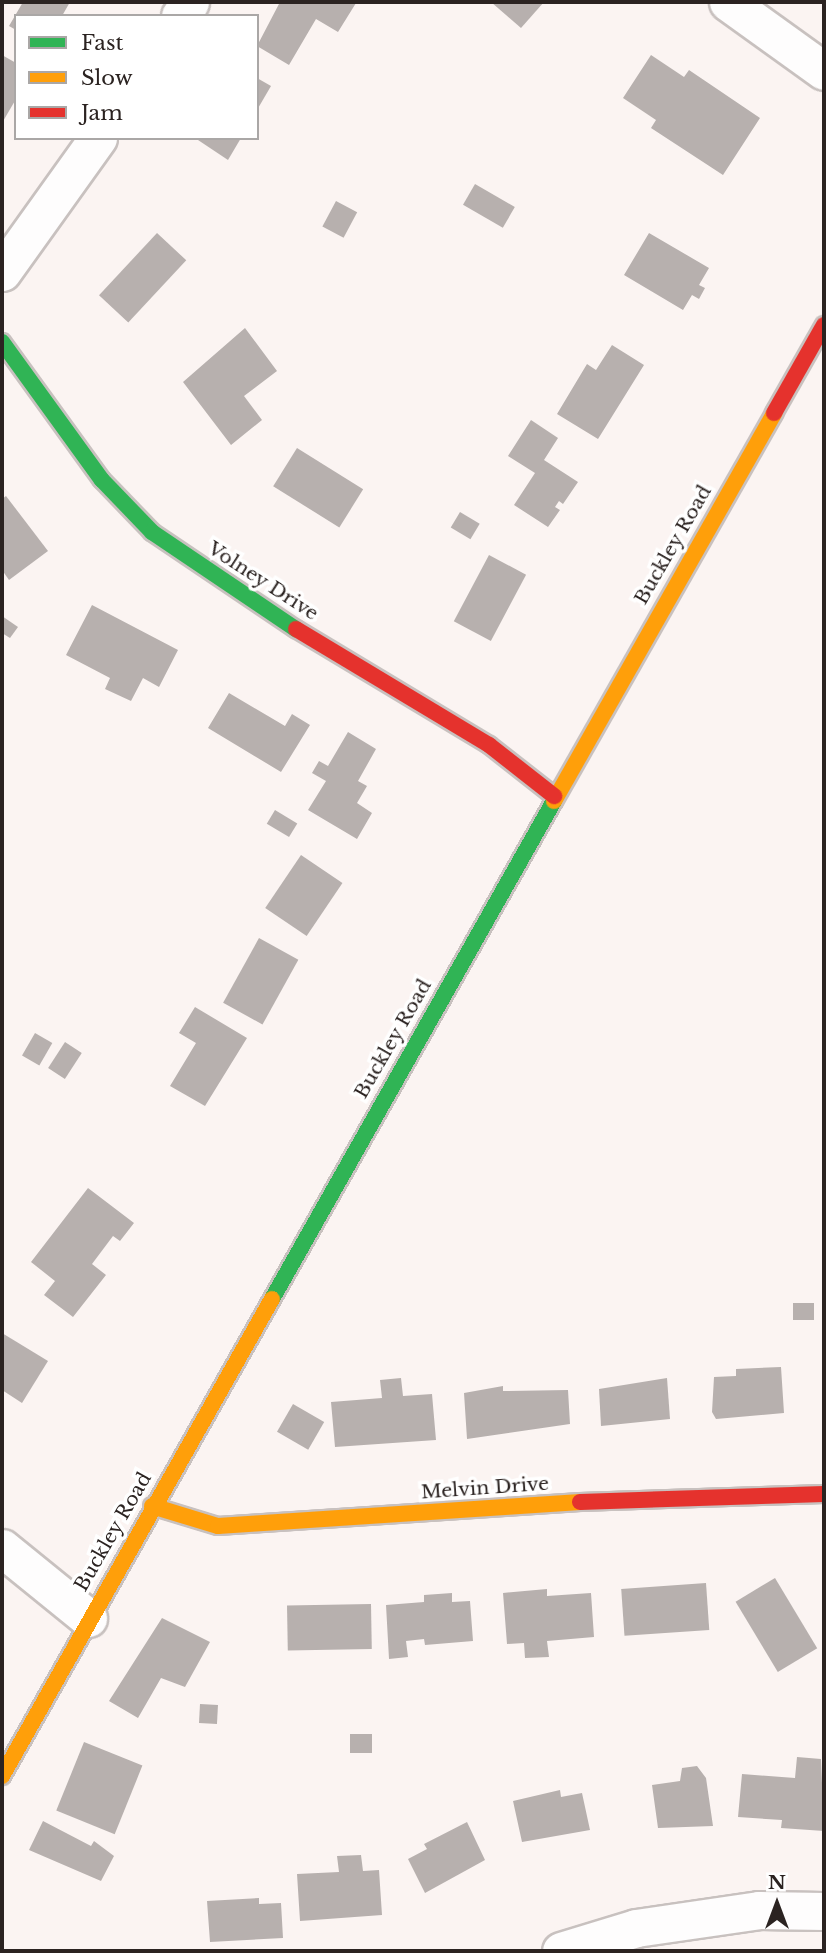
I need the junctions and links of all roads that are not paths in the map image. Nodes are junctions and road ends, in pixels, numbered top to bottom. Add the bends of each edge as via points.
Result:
1 (728, 2) edge
2 (824, 71) edge
3 (97, 140) edge
4 (2, 272) edge
5 (824, 325) edge
6 (2, 342) edge
7 (554, 796) junction
8 (824, 1494) edge
9 (152, 1506) junction
10 (2, 1548) edge
11 (88, 1618) junction
12 (2, 1776) edge
13 (824, 1911) edge
14 (561, 1951) edge

1 - 2 street
3 - 4 street
5 - 7 street, Buckley Road
6 - 7 street, Volney Drive via 102,480 152,532 249,600 489,745
7 - 9 street, Buckley Road
8 - 9 street, Melvin Drive via 661,1497 218,1526
9 - 11 street, Buckley Road
10 - 11 street
11 - 12 street, Buckley Road
13 - 14 street via 759,1910 636,1928

